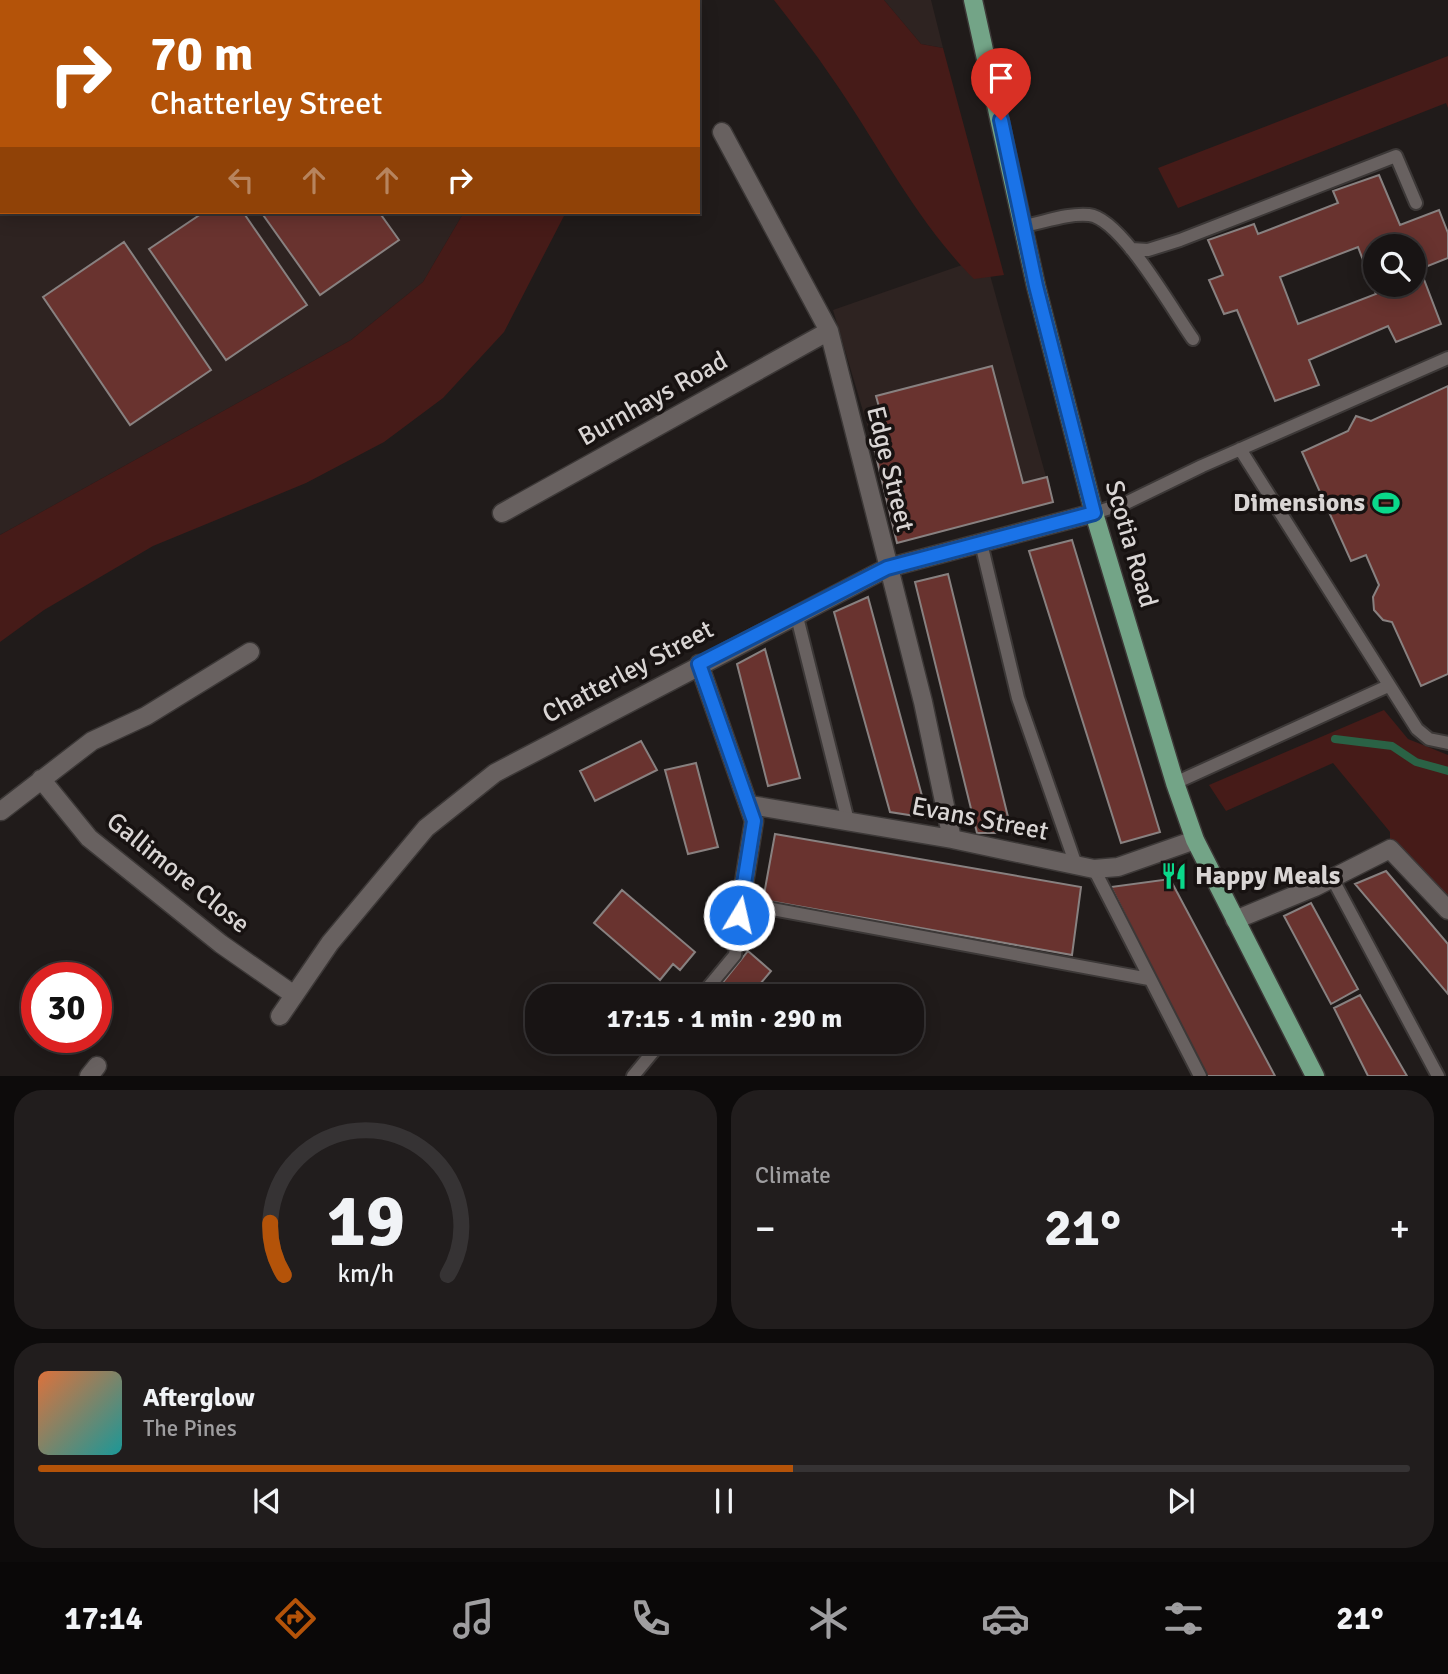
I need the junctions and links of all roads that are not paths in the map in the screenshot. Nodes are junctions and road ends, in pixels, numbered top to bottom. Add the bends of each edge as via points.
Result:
1 (973, 0) edge
2 (722, 132) dead end
3 (1416, 204) dead end
4 (1024, 226) junction
5 (1131, 248) junction
6 (830, 331) junction
7 (1192, 339) dead end
8 (1448, 358) edge
9 (1240, 449) junction
10 (502, 513) dead end
11 (1094, 513) junction
12 (981, 543) junction
13 (887, 568) junction
14 (796, 613) junction
15 (250, 652) dead end
16 (699, 664) junction
17 (1388, 686) junction
18 (1448, 743) edge
19 (41, 779) junction
20 (1175, 783) junction
21 (751, 805) junction
22 (1, 811) edge
23 (848, 821) junction
24 (952, 839) junction
25 (1195, 840) junction
26 (1076, 865) junction
27 (1094, 869) junction
28 (1332, 878) junction
29 (740, 909) junction
30 (1448, 910) edge
31 (1235, 920) junction
32 (1149, 979) junction
33 (711, 984) edge
34 (294, 995) junction
35 (280, 1016) dead end
36 (651, 1054) edge
37 (633, 1076) edge
38 (1199, 1076) edge
39 (1315, 1076) edge
40 (1438, 1076) edge

1 - 4 main road, Scotia Road
2 - 6 street, Edge Street
3 - 5 lane via 1396,156 1180,240 1148,250
4 - 5 lane via 1089,215 1108,221
4 - 11 main road, Scotia Road
5 - 7 lane
6 - 10 street, Burnhays Road
6 - 13 street, Edge Street
8 - 9 lane
9 - 11 lane via 1126,503
9 - 17 lane
11 - 12 street, Chatterley Street
11 - 20 main road, Scotia Road
12 - 13 street, Chatterley Street
12 - 26 lane via 1018,698
13 - 14 street, Chatterley Street
13 - 24 street, Edge Street via 923,702
14 - 16 street, Chatterley Street
14 - 23 lane
15 - 19 street via 146,716 92,741
16 - 21 street
16 - 34 street, Chatterley Street via 495,773 455,802 408,849 330,943
17 - 18 lane via 1417,729 1429,740
17 - 20 lane
19 - 22 street
19 - 34 street, Gallimore Close via 89,838 221,944
20 - 25 main road, Scotia Road
21 - 23 street, Evans Street
21 - 29 street via 754,821
23 - 24 street, Evans Street
24 - 26 street, Evans Street
25 - 27 street, Evans Street via 1118,867
25 - 31 main road, Scotia Road
26 - 27 street, Evans Street
27 - 32 lane
28 - 30 street via 1390,849
28 - 31 street
28 - 40 lane
29 - 32 lane
29 - 33 lane via 735,955
31 - 39 main road, Scotia Road
32 - 38 lane
34 - 35 street, Chatterley Street
36 - 37 lane

